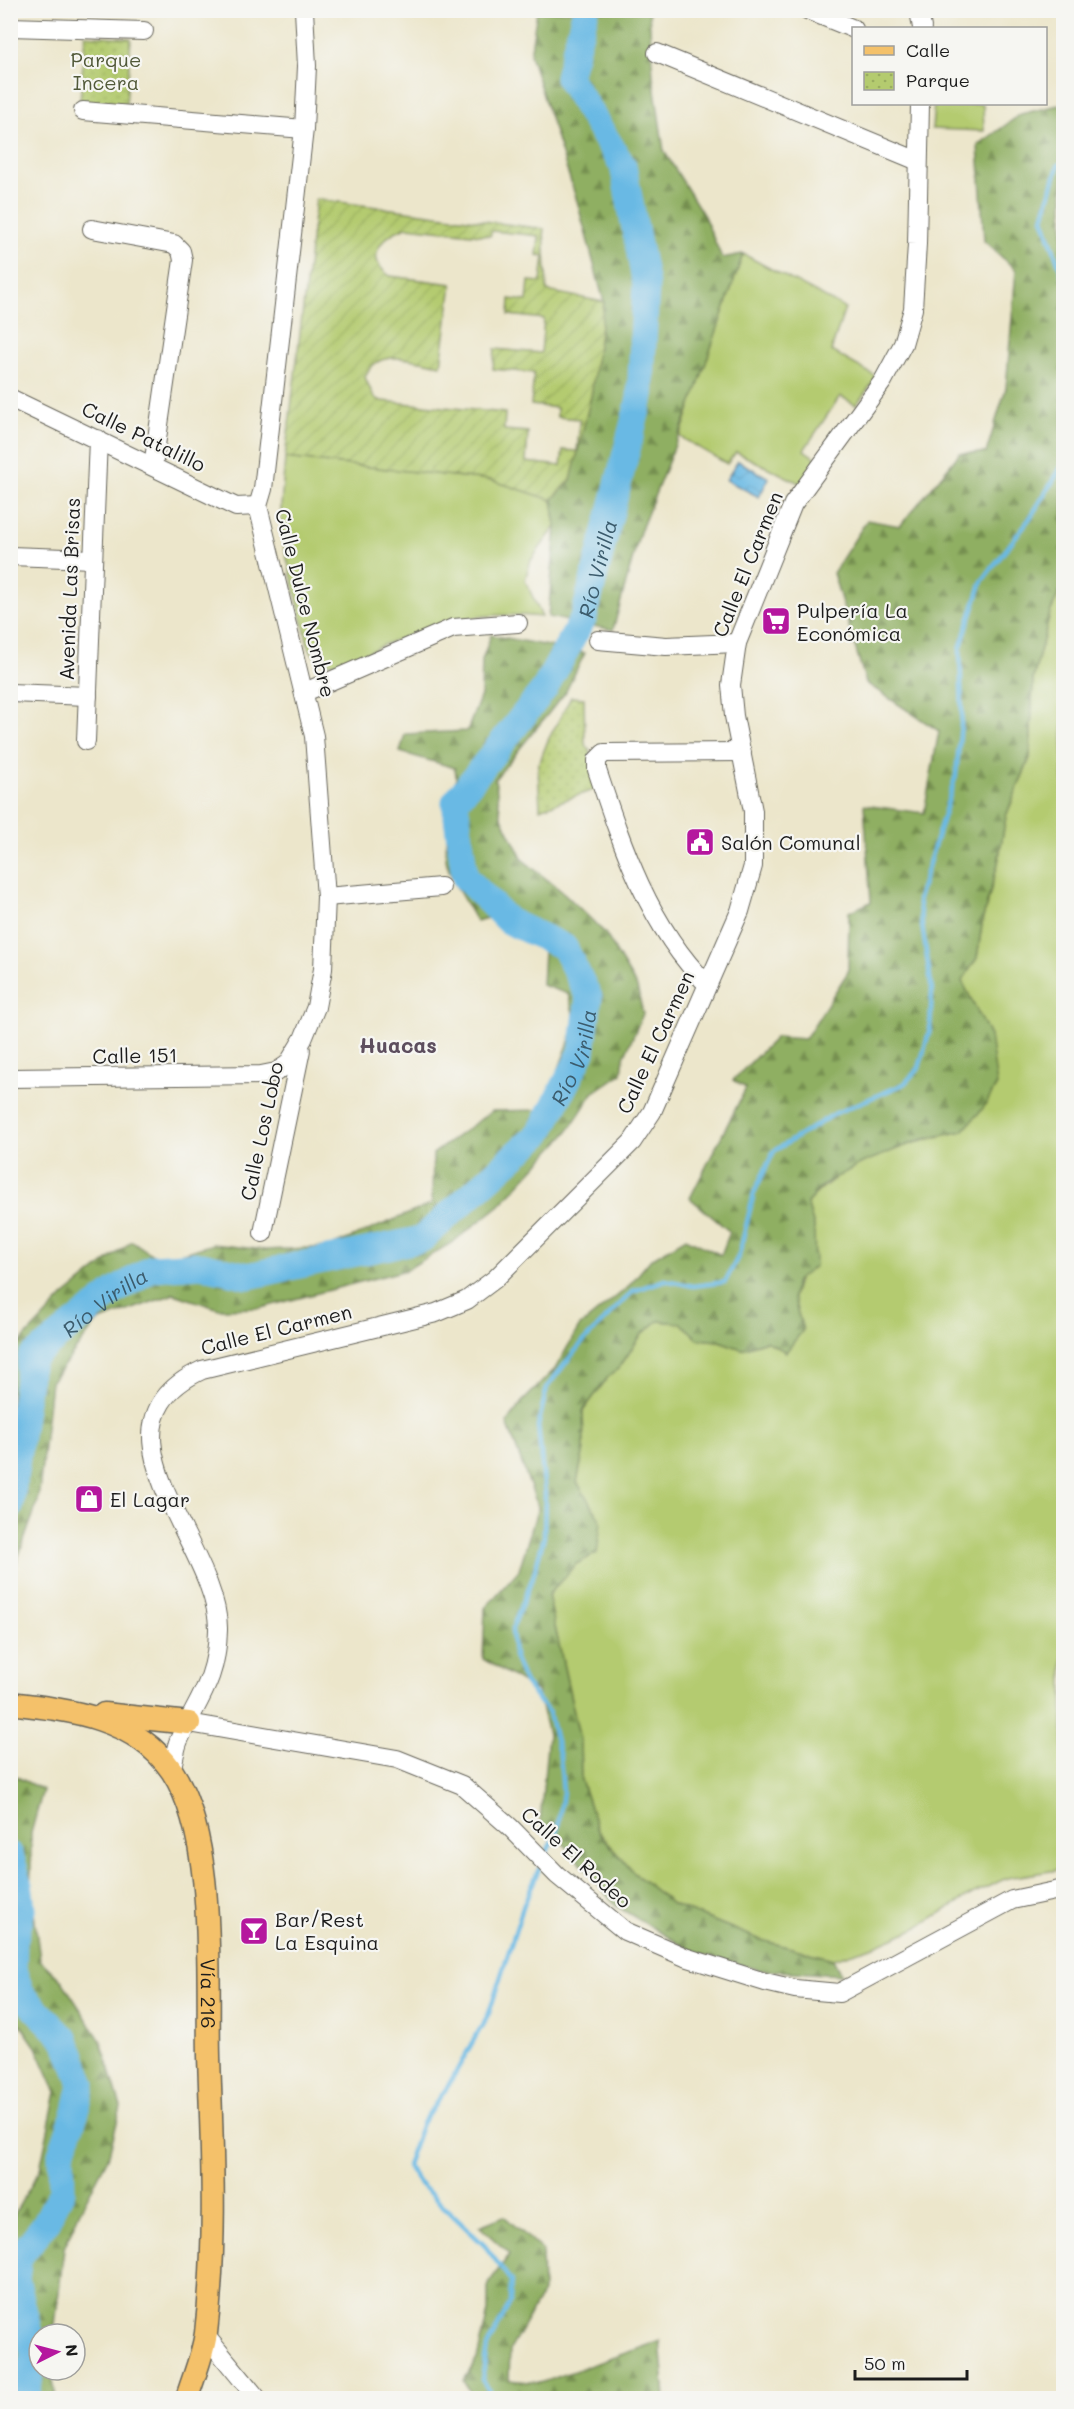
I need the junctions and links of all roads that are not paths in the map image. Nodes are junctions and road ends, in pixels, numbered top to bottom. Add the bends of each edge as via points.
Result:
1 (304, 10) edge
2 (807, 10) edge
3 (919, 10) edge
4 (10, 27) edge
5 (922, 27) edge
6 (852, 28) edge
7 (144, 32) dead end
8 (657, 53) dead end
9 (920, 105) edge
10 (82, 111) dead end
11 (304, 129) junction
12 (918, 161) junction
13 (92, 229) dead end
14 (10, 398) edge
15 (98, 439) junction
16 (153, 466) junction
17 (258, 506) junction
18 (10, 555) edge
19 (93, 558) junction
20 (518, 624) dead end
21 (598, 640) dead end
22 (737, 643) junction
23 (305, 692) junction
24 (10, 693) edge
25 (88, 696) junction
26 (86, 741) dead end
27 (742, 752) junction
28 (441, 887) dead end
29 (326, 897) junction
30 (707, 984) junction
31 (303, 1039) junction
32 (261, 1075) joint
33 (10, 1078) edge
34 (263, 1233) dead end
35 (10, 1702) edge
36 (76, 1711) junction
37 (189, 1723) junction
38 (171, 1771) junction
39 (1064, 1889) edge
40 (206, 2336) junction
41 (187, 2398) edge
42 (256, 2398) edge

1 - 11 street, Calle Dulce Nombre
2 - 6 street
3 - 5 street
4 - 7 street
8 - 12 street
9 - 12 street, Calle El Carmen
10 - 11 street
11 - 17 street, Calle Dulce Nombre
12 - 22 street, Calle El Carmen via 913,309 903,344 883,381 793,504
13 - 16 street via 174,244 181,251 183,260
14 - 15 street, Calle Patalillo
15 - 16 street, Calle Patalillo
15 - 19 street, Avenida Las Brisas
16 - 17 street, Calle Patalillo via 236,507
17 - 23 street, Calle Dulce Nombre
18 - 19 street
19 - 25 street, Avenida Las Brisas
20 - 23 street via 453,628
21 - 22 street via 666,646
22 - 27 street, Calle El Carmen via 731,686
23 - 29 street, Calle Dulce Nombre via 314,736
24 - 25 street
25 - 26 street, Avenida Las Brisas
27 - 30 street, Calle El Carmen via 753,812 753,866 740,911
27 - 30 street via 604,753 597,760 597,770 631,864 655,914 684,961
28 - 29 street
29 - 31 street, Calle Dulce Nombre via 323,969 316,1007
30 - 37 street, Calle El Carmen via 652,1112 632,1142 495,1279 467,1300 436,1313 202,1370 179,1381 162,1400 154,1423 153,1450 159,1476 202,1567 219,1629 212,1678
31 - 32 street, Calle Dulce Nombre via 288,1064
31 - 34 street, Calle Los Lobo
32 - 33 street, Calle 151
35 - 36 main road, Vía 216
36 - 37 main road
36 - 38 main road, Vía 216 via 123,1728 152,1748
37 - 38 street, Calle El Carmen via 178,1741
37 - 39 street, Calle El Rodeo via 397,1760 426,1769 462,1785 557,1875 625,1931 685,1957 795,1989 839,1993 1012,1900
38 - 40 main road, Vía 216 via 193,1817 206,1908 215,2204
40 - 41 main road, Vía 216
40 - 42 street

